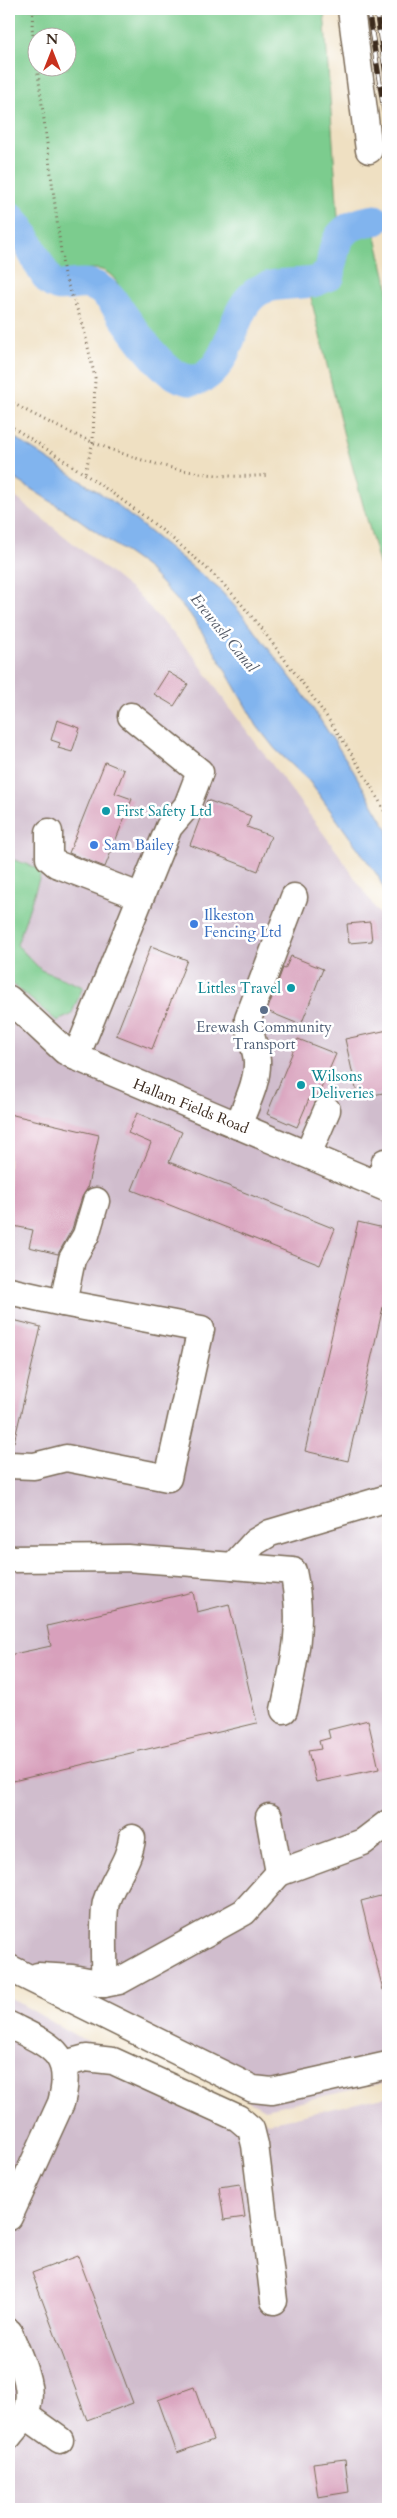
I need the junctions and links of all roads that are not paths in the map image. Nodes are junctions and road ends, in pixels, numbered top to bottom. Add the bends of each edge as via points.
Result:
1 (351, 9) edge
2 (368, 150) dead end
3 (131, 716) dead end
4 (49, 832) dead end
5 (139, 896) junction
6 (294, 897) dead end
7 (11, 1008) edge
8 (76, 1057) junction
9 (327, 1110) dead end
10 (238, 1126) junction
11 (308, 1154) junction
12 (384, 1179) edge
13 (96, 1201) dead end
14 (9, 1291) edge
15 (64, 1303) junction
16 (9, 1465) edge
17 (388, 1498) edge
18 (9, 1559) edge
19 (233, 1566) junction
20 (284, 1710) dead end
21 (269, 1817) dead end
22 (388, 1823) edge
23 (132, 1838) dead end
24 (278, 1873) junction
25 (16, 1972) edge
26 (104, 1984) junction
27 (9, 2026) edge
28 (64, 2064) junction
29 (388, 2065) edge
30 (9, 2216) edge
31 (274, 2301) dead end
32 (9, 2332) edge
33 (13, 2428) edge
34 (60, 2440) dead end

1 - 2 street
3 - 5 street via 200,772 186,806 169,827
4 - 5 street via 49,858 56,864
5 - 8 street
6 - 10 street via 248,1018 257,1060 254,1083
7 - 8 street, Hallam Fields Road
8 - 10 street, Hallam Fields Road
9 - 11 street
10 - 11 street, Hallam Fields Road
11 - 12 street, Hallam Fields Road
13 - 15 street via 86,1235 72,1259
14 - 15 street
15 - 16 street via 201,1329 168,1478 66,1458 34,1466
17 - 19 street via 270,1534 255,1542
18 - 19 street via 127,1558
19 - 20 street via 293,1571 299,1600 298,1634
21 - 24 street
22 - 24 street via 363,1842
23 - 26 street via 131,1852 106,1903
24 - 26 street via 244,1912 118,1981
25 - 26 street
25 - 29 street via 259,2090 272,2091
27 - 28 street via 54,2050
28 - 30 street via 66,2083 61,2103
28 - 31 street via 86,2058 113,2061 238,2118 251,2129
32 - 33 street via 30,2397
33 - 34 street

